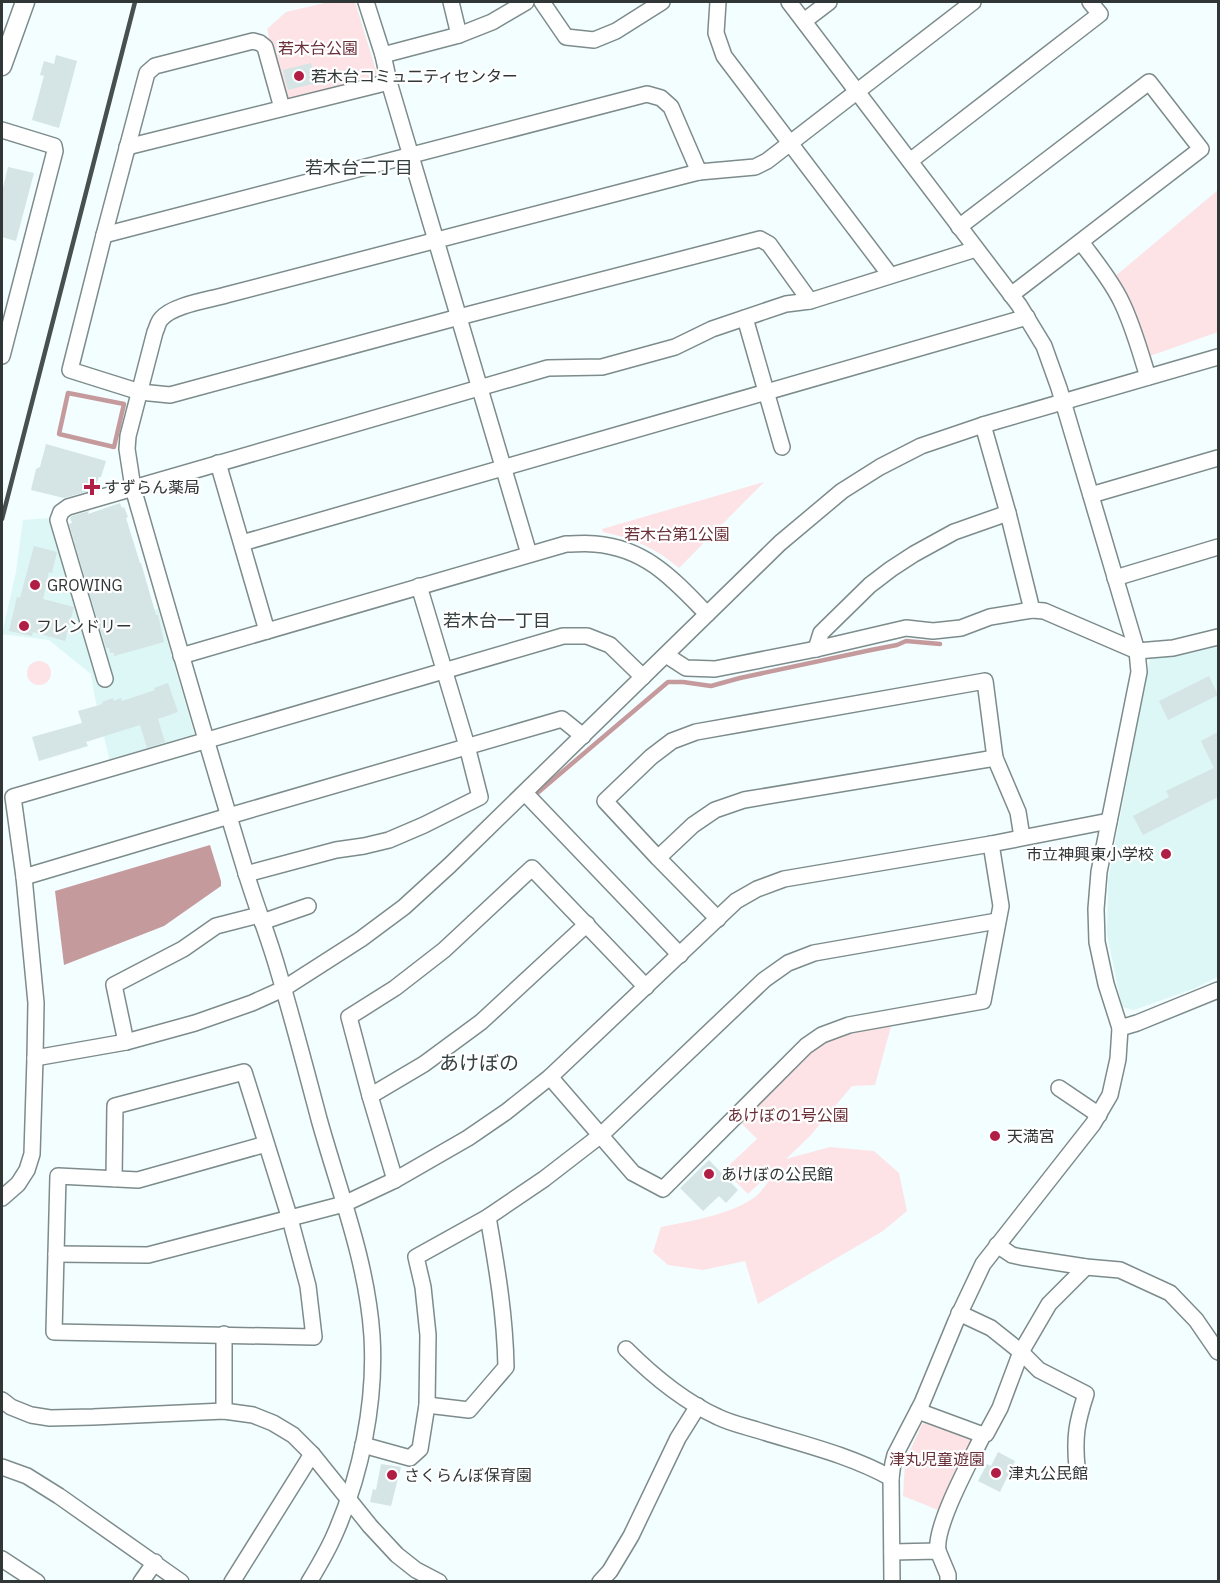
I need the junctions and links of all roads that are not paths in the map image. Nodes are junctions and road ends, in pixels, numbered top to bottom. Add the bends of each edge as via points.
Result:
1 (25, 2) edge
2 (366, 2) edge
3 (451, 2) edge
4 (526, 2) edge
5 (542, 2) edge
6 (662, 2) edge
7 (718, 2) edge
8 (789, 2) edge
9 (829, 2) edge
10 (973, 2) edge
11 (1090, 2) edge
12 (804, 21) junction
13 (459, 35) junction
14 (382, 55) junction
15 (2, 66) edge
16 (389, 82) junction
17 (857, 90) junction
18 (282, 108) junction
19 (2, 130) edge
20 (790, 142) junction
21 (127, 147) junction
22 (410, 155) junction
23 (909, 161) junction
24 (699, 172) junction
25 (959, 227) junction
26 (104, 235) junction
27 (436, 240) junction
28 (1081, 242) junction
29 (976, 249) junction
30 (890, 275) junction
31 (1011, 295) junction
32 (810, 301) junction
33 (459, 317) junction
34 (1027, 317) junction
35 (745, 318) junction
36 (2, 356) edge
37 (1218, 357) edge
38 (1148, 377) junction
39 (480, 388) junction
40 (140, 392) junction
41 (767, 393) junction
42 (1063, 402) junction
43 (983, 425) junction
44 (782, 447) dead end
45 (1218, 458) edge
46 (218, 463) junction
47 (503, 467) junction
48 (133, 488) junction
49 (1090, 495) junction
50 (1008, 513) junction
51 (242, 543) junction
52 (1218, 547) edge
53 (529, 554) junction
54 (1114, 578) junction
55 (419, 586) junction
56 (1032, 610) junction
57 (707, 615) junction
58 (267, 631) junction
59 (1218, 637) edge
60 (816, 649) junction
61 (1137, 651) junction
62 (666, 655) junction
63 (181, 656) junction
64 (445, 671) junction
65 (643, 677) junction
66 (105, 679) dead end
67 (583, 736) junction
68 (206, 741) junction
69 (467, 746) junction
70 (995, 758) junction
71 (525, 793) junction
72 (229, 816) junction
73 (1109, 821) junction
74 (1022, 837) junction
75 (991, 844) junction
76 (658, 858) junction
77 (246, 874) junction
78 (24, 877) junction
79 (308, 906) dead end
80 (261, 919) junction
81 (718, 919) junction
82 (997, 921) junction
83 (587, 924) junction
84 (680, 955) junction
85 (646, 987) junction
86 (283, 989) junction
87 (1218, 990) edge
88 (1120, 1028) junction
89 (126, 1042) junction
90 (35, 1058) junction
91 (550, 1077) junction
92 (1059, 1088) dead end
93 (370, 1096) junction
94 (1099, 1114) junction
95 (602, 1135) junction
96 (266, 1144) junction
97 (114, 1179) junction
98 (395, 1180) junction
99 (2, 1198) edge
100 (344, 1204) junction
101 (488, 1217) junction
102 (290, 1219) junction
103 (997, 1245) junction
104 (56, 1254) junction
105 (1086, 1267) junction
106 (959, 1313) junction
107 (224, 1334) junction
108 (626, 1349) dead end
109 (1021, 1352) junction
110 (1218, 1352) edge
111 (2, 1400) edge
112 (427, 1405) junction
113 (698, 1406) junction
114 (224, 1411) junction
115 (918, 1411) junction
116 (983, 1435) junction
117 (363, 1445) junction
118 (312, 1454) junction
119 (2, 1467) edge
120 (1077, 1467) dead end
121 (891, 1478) junction
122 (348, 1499) junction
123 (938, 1551) junction
124 (892, 1552) junction
125 (2, 1558) edge
126 (154, 1562) junction
127 (37, 1581) edge
128 (141, 1581) edge
129 (181, 1581) edge
130 (232, 1581) edge
131 (309, 1581) edge
132 (439, 1581) edge
133 (600, 1581) edge
134 (892, 1581) edge
135 (948, 1581) edge

1 - 15 main road
2 - 14 street
3 - 13 street
4 - 13 street
5 - 6 street via 566,37 594,40
7 - 20 street via 716,33 724,56
8 - 12 street
9 - 12 street
10 - 17 street
11 - 23 street via 1100,14
12 - 17 street
13 - 14 street
14 - 16 street
16 - 18 street
16 - 22 street
17 - 20 street
17 - 23 street
18 - 21 street
18 - 21 street via 265,47 253,41 154,66 147,73
19 - 36 street via 54,147 55,151
20 - 24 street via 755,167
20 - 30 street
21 - 26 street
22 - 24 street via 646,94 671,106
22 - 26 street
22 - 27 street
23 - 25 street
24 - 27 street
25 - 28 street via 1149,82 1201,149
25 - 29 street
26 - 40 street via 70,370
27 - 33 street
27 - 40 street via 168,313 155,332
28 - 31 street
28 - 38 street via 1121,300
29 - 30 street
29 - 31 street
30 - 32 street
31 - 34 street
32 - 33 street via 769,244 760,239
32 - 35 street via 786,304
33 - 39 street
33 - 40 street via 170,395
34 - 41 street
34 - 42 street via 1044,346
35 - 39 street via 675,347 602,367 548,368
35 - 41 street
37 - 38 street
38 - 42 street
39 - 46 street
39 - 47 street
40 - 48 street via 127,448
41 - 44 street
41 - 47 street
42 - 43 street
42 - 49 street
43 - 50 street
43 - 57 street via 921,446 842,491 780,543
45 - 49 street
46 - 48 street
46 - 51 street
47 - 51 street
47 - 53 street
48 - 63 street
48 - 66 street via 68,507 58,520
49 - 54 street
50 - 56 street
50 - 60 street via 954,532 891,569 821,633
51 - 58 street
52 - 54 street
53 - 55 street
53 - 57 street via 566,544 596,544 634,554 655,564
54 - 61 street
55 - 58 street
55 - 64 street
56 - 60 street via 990,617 960,628 906,628
56 - 61 street via 1044,611
57 - 62 street
58 - 63 street
59 - 61 street via 1173,648
60 - 62 street via 715,669 686,668
61 - 73 street via 1139,672
62 - 65 street
63 - 68 street
64 - 65 street via 563,636 586,636 610,645
64 - 68 street
64 - 69 street
65 - 67 street
67 - 69 street via 562,719
67 - 71 street
68 - 72 street
68 - 78 street via 13,797
69 - 72 street
69 - 77 street via 480,797 389,840
70 - 74 street via 1018,812
70 - 76 street via 744,800 715,810
70 - 76 street via 985,681 696,732 672,741 605,801
71 - 84 street
71 - 86 street via 404,907
72 - 77 street
72 - 78 street
73 - 74 street
73 - 88 street via 1099,872 1097,942
74 - 75 street
75 - 81 street via 784,879 736,901
75 - 82 street via 1001,906
76 - 81 street
77 - 80 street
78 - 90 street via 36,1003
79 - 80 street
80 - 86 street
80 - 89 street via 216,926 183,949 114,985
81 - 84 street
82 - 95 street via 814,953 788,963 764,980
82 - 95 street via 983,1001 849,1025 822,1035 806,1046 663,1189 633,1173
83 - 85 street
83 - 93 street via 481,1022 424,1064
83 - 93 street via 532,868 444,950 349,1017
84 - 85 street
85 - 91 street
86 - 89 street via 195,1023
86 - 100 street
87 - 88 street
88 - 94 street via 1110,1095
89 - 90 street
90 - 99 street via 32,1154 18,1184
91 - 95 street
91 - 98 street via 468,1138
92 - 94 street
93 - 98 street
94 - 103 street
95 - 101 street
96 - 97 street via 138,1180
96 - 97 street via 244,1072 115,1106
96 - 102 street
97 - 104 street via 58,1176
98 - 100 street
100 - 102 street
100 - 117 street via 367,1290 372,1337 372,1375
101 - 112 street via 416,1257 428,1335
101 - 112 street via 500,1287 506,1367 469,1410
102 - 104 street via 148,1255
102 - 107 street via 308,1286 314,1337
103 - 105 street via 1012,1255
103 - 106 street via 982,1264
104 - 107 street via 54,1332
105 - 109 street via 1049,1304
105 - 110 street via 1120,1270 1170,1293 1196,1320
106 - 109 street via 991,1328
106 - 115 street
107 - 114 street
108 - 113 street via 646,1369
109 - 116 street via 1000,1408
109 - 120 street via 1039,1370 1086,1394 1077,1426
111 - 114 street via 11,1407 50,1418
112 - 117 street via 420,1449 410,1458
113 - 121 street via 720,1418 871,1466
113 - 133 street via 678,1438 631,1536
114 - 118 street via 253,1415 273,1423 293,1435
115 - 116 street
115 - 121 street via 895,1455
116 - 123 street via 946,1514
117 - 122 street
118 - 122 street
118 - 130 street
119 - 126 street via 27,1476
121 - 124 street
122 - 131 street via 334,1536
122 - 132 street via 397,1555
123 - 124 street
123 - 135 street
124 - 134 street
125 - 127 street
126 - 128 street
126 - 129 street

